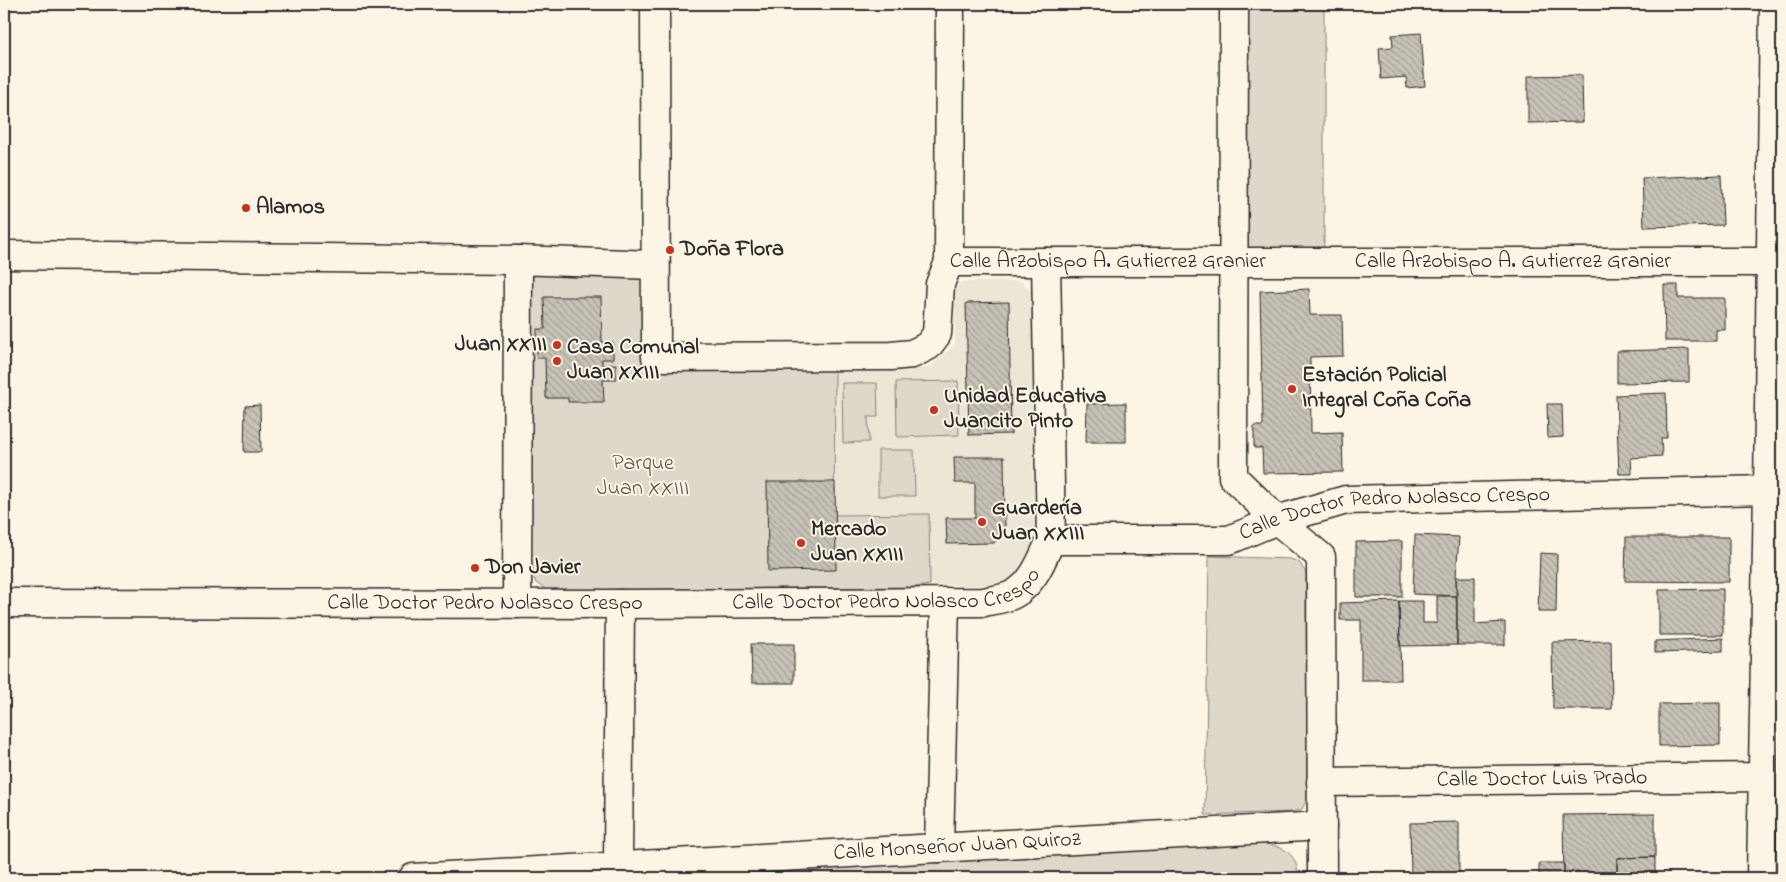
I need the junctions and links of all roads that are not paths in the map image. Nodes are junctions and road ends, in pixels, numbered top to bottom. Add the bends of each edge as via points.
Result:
1 (655, 4) edge
2 (950, 4) edge
3 (1234, 4) edge
4 (1774, 4) edge
5 (4, 255) edge
6 (518, 260) junction
7 (949, 262) junction
8 (1046, 262) junction
9 (1234, 262) junction
10 (1770, 262) junction
11 (654, 265) junction
12 (1768, 490) junction
13 (1277, 520) junction
14 (1051, 540) junction
15 (945, 602) junction
16 (4, 603) edge
17 (516, 604) junction
18 (620, 604) junction
19 (1763, 777) junction
20 (1321, 782) junction
21 (1322, 826) junction
22 (939, 848) junction
23 (618, 866) junction
24 (413, 878) edge
25 (1322, 878) edge
26 (1761, 878) edge

1 - 11 street
2 - 7 street
3 - 9 street
4 - 10 street
5 - 6 street
6 - 11 street
6 - 17 street
7 - 8 street, Calle Arzobispo A. Gutierrez Granier
7 - 11 street, Calle Arzobispo A. Gutierrez Granier via 940,284 937,334 928,346 912,354 891,356 656,357
8 - 9 street, Calle Arzobispo A. Gutierrez Granier
8 - 14 street
9 - 10 street, Calle Arzobispo A. Gutierrez Granier
9 - 13 street via 1233,477
10 - 12 street
12 - 13 street, Calle Doctor Pedro Nolasco Crespo via 1346,500
12 - 19 street
13 - 14 street, Calle Doctor Pedro Nolasco Crespo via 1229,540
13 - 20 street via 1321,557
14 - 15 street, Calle Doctor Pedro Nolasco Crespo via 1037,570 1013,595 984,602
15 - 18 street, Calle Doctor Pedro Nolasco Crespo
15 - 22 street
16 - 17 street, Calle Doctor Pedro Nolasco Crespo
17 - 18 street, Calle Doctor Pedro Nolasco Crespo
18 - 23 street
19 - 20 street, Calle Doctor Luis Prado
19 - 26 street
20 - 21 street
21 - 22 street, Calle Monseñor Juan Quiroz
21 - 25 street
22 - 23 street, Calle Monseñor Juan Quiroz
23 - 24 street, Calle Monseñor Juan Quiroz

